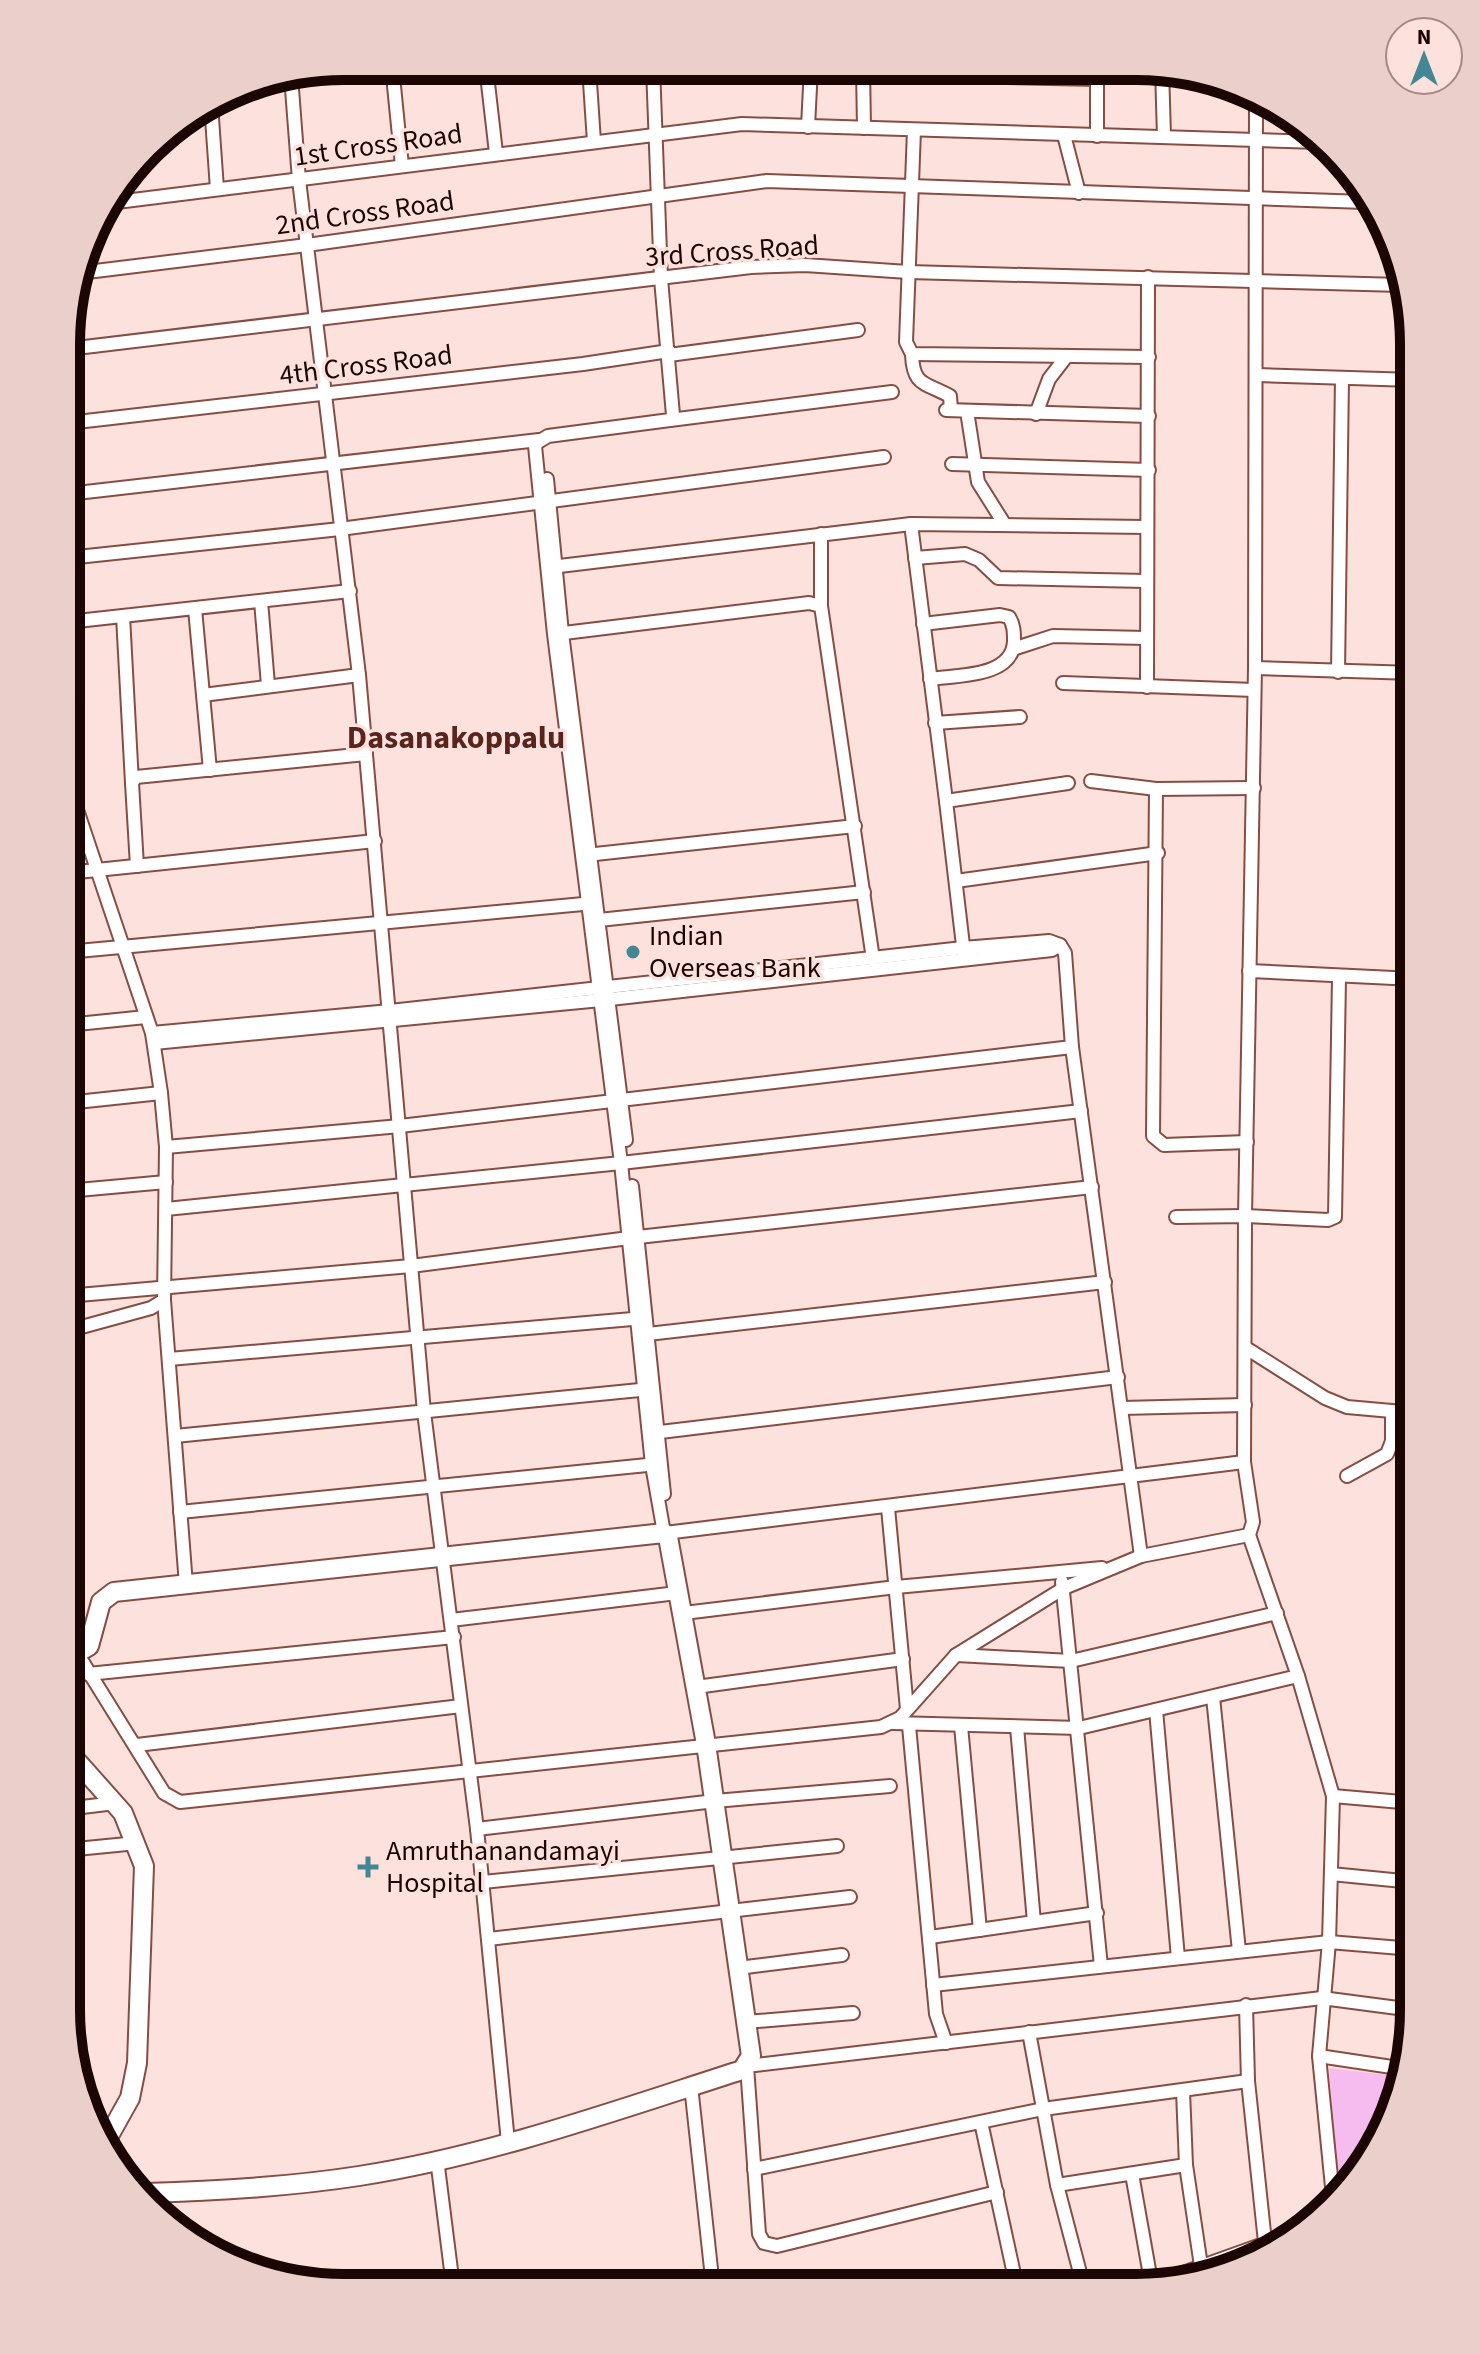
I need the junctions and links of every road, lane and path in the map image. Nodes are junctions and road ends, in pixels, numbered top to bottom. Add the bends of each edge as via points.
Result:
1 (393, 80) edge
2 (488, 80) edge
3 (590, 80) edge
4 (653, 80) edge
5 (810, 80) edge
6 (863, 80) edge
7 (1097, 80) edge
8 (1162, 82) edge
9 (292, 86) edge
10 (1256, 109) edge
11 (212, 115) edge
12 (808, 127) junction
13 (864, 128) junction
14 (914, 130) junction
15 (653, 135) junction
16 (1064, 135) junction
17 (1097, 136) junction
18 (1164, 137) junction
19 (1256, 140) junction
20 (594, 142) junction
21 (1305, 142) edge
22 (496, 153) junction
23 (402, 166) junction
24 (299, 180) junction
25 (911, 188) junction
26 (217, 189) junction
27 (1079, 193) junction
28 (657, 196) junction
29 (1257, 198) junction
30 (122, 201) edge
31 (1358, 202) edge
32 (307, 245) junction
33 (90, 272) edge
34 (908, 272) junction
35 (1148, 277) junction
36 (661, 279) junction
37 (1255, 281) junction
38 (1393, 285) edge
39 (317, 318) junction
40 (858, 330) dead end
41 (80, 348) edge
42 (669, 353) junction
43 (912, 354) junction
44 (1066, 357) junction
45 (1149, 357) junction
46 (1257, 375) junction
47 (1342, 378) junction
48 (1400, 380) edge
49 (892, 392) dead end
50 (326, 394) junction
51 (967, 411) junction
52 (1036, 414) junction
53 (1149, 416) junction
54 (670, 420) junction
55 (80, 422) edge
56 (539, 441) junction
57 (884, 457) dead end
58 (335, 463) junction
59 (975, 463) junction
60 (952, 464) dead end
61 (1149, 470) junction
62 (80, 493) edge
63 (546, 503) junction
64 (911, 524) junction
65 (1005, 525) junction
66 (1146, 527) junction
67 (340, 529) junction
68 (821, 534) junction
69 (80, 557) edge
70 (915, 558) junction
71 (552, 566) junction
72 (1146, 581) junction
73 (350, 591) junction
74 (261, 601) junction
75 (821, 606) junction
76 (195, 609) junction
77 (123, 616) junction
78 (80, 621) edge
79 (923, 624) junction
80 (558, 634) junction
81 (1147, 638) junction
82 (1013, 649) junction
83 (1255, 668) junction
84 (1338, 672) junction
85 (1400, 673) edge
86 (359, 675) junction
87 (930, 679) junction
88 (1063, 683) dead end
89 (268, 685) junction
90 (1147, 687) junction
91 (1254, 690) junction
92 (203, 695) junction
93 (1020, 717) dead end
94 (935, 723) junction
95 (366, 754) junction
96 (210, 770) junction
97 (1091, 781) dead end
98 (132, 783) junction
99 (1068, 783) dead end
100 (1254, 788) junction
101 (1156, 789) junction
102 (946, 801) junction
103 (80, 819) edge
104 (855, 826) junction
105 (375, 841) junction
106 (1158, 853) junction
107 (587, 855) junction
108 (137, 866) junction
109 (97, 870) junction
110 (80, 872) edge
111 (956, 881) junction
112 (864, 892) junction
113 (592, 903) junction
114 (599, 920) junction
115 (380, 922) junction
116 (124, 946) junction
117 (80, 951) edge
118 (964, 953) junction
119 (873, 959) junction
120 (1249, 971) junction
121 (1339, 978) junction
122 (1400, 979) edge
123 (605, 994) junction
124 (390, 1016) junction
125 (146, 1017) junction
126 (80, 1024) edge
127 (153, 1038) junction
128 (1072, 1047) junction
129 (161, 1093) junction
130 (618, 1100) junction
131 (80, 1102) edge
132 (1081, 1111) junction
133 (400, 1126) junction
134 (1247, 1142) junction
135 (166, 1147) junction
136 (625, 1163) junction
137 (166, 1182) junction
138 (406, 1185) junction
139 (1092, 1187) junction
140 (80, 1190) edge
141 (166, 1209) junction
142 (1245, 1216) junction
143 (1176, 1217) dead end
144 (633, 1237) junction
145 (411, 1266) junction
146 (1105, 1282) junction
147 (164, 1294) junction
148 (80, 1296) edge
149 (641, 1318) junction
150 (80, 1327) edge
151 (643, 1335) junction
152 (417, 1337) junction
153 (1246, 1348) junction
154 (169, 1359) junction
155 (1118, 1377) junction
156 (648, 1389) junction
157 (1245, 1405) junction
158 (1122, 1408) junction
159 (424, 1412) junction
160 (1392, 1412) junction
161 (1399, 1412) edge
162 (654, 1432) junction
163 (175, 1436) junction
164 (1244, 1462) junction
165 (656, 1464) junction
166 (1347, 1476) dead end
167 (1129, 1479) junction
168 (435, 1488) junction
169 (888, 1508) junction
170 (180, 1512) junction
171 (664, 1529) junction
172 (1249, 1535) junction
173 (1141, 1556) junction
174 (442, 1558) junction
175 (1115, 1567) junction
176 (1060, 1571) junction
177 (186, 1585) junction
178 (896, 1587) junction
179 (1064, 1588) junction
180 (677, 1593) junction
181 (684, 1613) junction
182 (1277, 1613) junction
183 (451, 1620) junction
184 (454, 1637) junction
185 (80, 1650) edge
186 (956, 1655) junction
187 (903, 1659) junction
188 (1071, 1661) junction
189 (80, 1664) edge
190 (88, 1674) junction
191 (1298, 1676) junction
192 (696, 1687) junction
193 (1213, 1697) junction
194 (461, 1706) junction
195 (907, 1709) junction
196 (1156, 1710) junction
197 (893, 1723) junction
198 (909, 1726) junction
199 (961, 1726) junction
200 (1017, 1727) junction
201 (1079, 1728) junction
202 (706, 1744) junction
203 (137, 1745) junction
204 (80, 1766) edge
205 (470, 1772) junction
206 (890, 1786) dead end
207 (1333, 1796) junction
208 (715, 1801) junction
209 (1399, 1802) edge
210 (115, 1803) junction
211 (80, 1807) edge
212 (477, 1829) junction
213 (137, 1843) junction
214 (837, 1846) dead end
215 (80, 1849) edge
216 (723, 1859) junction
217 (1331, 1874) junction
218 (1399, 1881) edge
219 (483, 1882) junction
220 (850, 1897) dead end
221 (730, 1912) junction
222 (1097, 1913) junction
223 (1034, 1922) junction
224 (980, 1930) junction
225 (930, 1937) junction
226 (489, 1939) junction
227 (1329, 1942) junction
228 (1399, 1948) edge
229 (1239, 1951) junction
230 (842, 1955) dead end
231 (1178, 1958) junction
232 (1101, 1966) junction
233 (738, 1968) junction
234 (933, 1985) junction
235 (1322, 1998) junction
236 (1246, 2005) junction
237 (1399, 2008) edge
238 (853, 2013) dead end
239 (746, 2022) junction
240 (1029, 2032) junction
241 (946, 2043) junction
242 (1319, 2056) junction
243 (747, 2066) junction
244 (1394, 2067) edge
245 (1248, 2081) junction
246 (691, 2086) junction
247 (1183, 2091) junction
248 (1043, 2109) junction
249 (981, 2122) junction
250 (111, 2133) edge
251 (508, 2142) junction
252 (437, 2159) junction
253 (1186, 2165) junction
254 (754, 2169) junction
255 (1132, 2174) junction
256 (1057, 2185) junction
257 (1332, 2186) edge
258 (997, 2192) junction
259 (153, 2193) edge
260 (1265, 2241) edge
261 (1251, 2247) edge
262 (1203, 2265) edge
263 (1201, 2266) edge
264 (1150, 2273) edge
265 (451, 2274) edge
266 (712, 2274) edge
267 (1014, 2274) edge
268 (1080, 2274) edge

1 - 23 street
2 - 22 street
3 - 20 street
4 - 15 street
5 - 12 street
6 - 13 street
7 - 17 street
8 - 18 street
9 - 24 street
10 - 19 street
11 - 26 street
12 - 13 street, 1st Cross Road
12 - 15 street, 1st Cross Road via 742,124
13 - 14 street, 1st Cross Road
14 - 16 street, 1st Cross Road
14 - 25 street
15 - 20 street, 1st Cross Road
15 - 28 street
16 - 17 street, 1st Cross Road
16 - 27 street
17 - 18 street, 1st Cross Road
18 - 19 street, 1st Cross Road
19 - 21 street, 1st Cross Road
19 - 29 street
20 - 22 street, 1st Cross Road
22 - 23 street, 1st Cross Road
23 - 24 street, 1st Cross Road
24 - 26 street, 1st Cross Road
24 - 32 street
25 - 27 street, 2nd Cross Road
25 - 28 street, 2nd Cross Road via 767,181
25 - 34 street
26 - 30 street, 1st Cross Road
27 - 29 street, 2nd Cross Road
28 - 32 street, 2nd Cross Road
28 - 36 street
29 - 31 street, 2nd Cross Road
29 - 37 street
32 - 33 street, 2nd Cross Road
32 - 39 street
34 - 35 street, 3rd Cross Road
34 - 36 street, 3rd Cross Road via 805,265
34 - 43 street via 906,342
35 - 37 street, 3rd Cross Road
35 - 45 street
36 - 39 street, 3rd Cross Road
36 - 42 street
37 - 38 street, 3rd Cross Road
37 - 46 street
39 - 41 street, 3rd Cross Road
39 - 50 street
40 - 42 street, 4th Cross Road
42 - 50 street, 4th Cross Road
42 - 54 street
43 - 44 street
43 - 51 street via 913,374 920,382 950,396 949,410
44 - 45 street
44 - 52 street via 1049,379
45 - 53 street
46 - 47 street
46 - 83 street
47 - 48 street
47 - 84 street
49 - 54 street
50 - 55 street, 4th Cross Road
50 - 58 street
51 - 52 street
51 - 59 street
52 - 53 street
53 - 61 street
54 - 56 street
56 - 58 street
56 - 63 street via 535,446
57 - 63 street
58 - 62 street
58 - 67 street
59 - 60 street
59 - 61 street
59 - 65 street via 978,482
61 - 66 street
63 - 67 street
63 - 71 street
64 - 65 street
64 - 68 street
64 - 70 street
65 - 66 street
66 - 72 street
67 - 69 street
67 - 73 street
68 - 71 street
68 - 75 street
70 - 72 street via 965,554 998,578
70 - 79 street
71 - 80 street
72 - 81 street
73 - 74 street
73 - 86 street
74 - 76 street
74 - 89 street
75 - 80 street via 809,603
75 - 104 street
76 - 77 street
76 - 92 street
77 - 78 street
77 - 98 street
79 - 82 street via 1005,615 1012,621
79 - 87 street
80 - 107 street
81 - 82 street via 1053,636
81 - 90 street
82 - 87 street via 992,670
83 - 84 street
83 - 91 street
84 - 85 street
86 - 89 street
86 - 95 street
87 - 94 street
88 - 90 street
89 - 92 street
90 - 91 street
91 - 100 street
92 - 96 street
93 - 94 street
94 - 102 street
95 - 96 street
95 - 105 street
96 - 98 street via 142,776
97 - 101 street
98 - 108 street
99 - 102 street
100 - 101 street
100 - 120 street
101 - 106 street
102 - 111 street
103 - 109 street
104 - 107 street
104 - 112 street
105 - 108 street
105 - 115 street
106 - 111 street
106 - 134 street via 1153,1136 1164,1145
107 - 113 street
108 - 109 street
109 - 110 street
109 - 116 street
111 - 118 street
112 - 114 street
112 - 119 street
113 - 114 street
113 - 115 street
113 - 123 street
114 - 123 street
115 - 116 street
115 - 124 street
116 - 117 street
116 - 125 street
118 - 119 street
118 - 123 street
118 - 128 street via 1052,950 1060,945 1065,953
119 - 123 street
120 - 121 street
120 - 134 street
121 - 122 street
121 - 142 street via 1335,1217
123 - 124 street
123 - 130 street
124 - 127 street
124 - 133 street
125 - 126 street
125 - 127 street
127 - 129 street
128 - 130 street
128 - 132 street
129 - 131 street
129 - 135 street
130 - 133 street
130 - 136 street
132 - 136 street
132 - 139 street
133 - 135 street
133 - 138 street
134 - 142 street
135 - 137 street
136 - 138 street
136 - 144 street
137 - 140 street
137 - 141 street
138 - 141 street
138 - 145 street
139 - 144 street
139 - 146 street
141 - 147 street
142 - 143 street
142 - 153 street
144 - 145 street
144 - 149 street
145 - 147 street
145 - 152 street
146 - 151 street
146 - 155 street
147 - 148 street
147 - 150 street via 151,1308
147 - 154 street
149 - 151 street
149 - 152 street
151 - 156 street
152 - 154 street
152 - 159 street
153 - 157 street
153 - 160 street via 1325,1398 1347,1407
154 - 163 street
155 - 158 street
155 - 162 street
156 - 159 street
156 - 162 street
157 - 158 street
157 - 164 street
158 - 167 street
159 - 163 street
159 - 168 street
160 - 161 street
160 - 166 street via 1387,1454
162 - 165 street
163 - 170 street
164 - 167 street
164 - 172 street via 1253,1522
165 - 168 street
165 - 171 street
167 - 169 street
167 - 173 street
168 - 170 street
168 - 174 street
169 - 171 street
169 - 178 street
170 - 177 street
171 - 174 street
171 - 180 street
172 - 173 street
172 - 182 street
173 - 175 street
174 - 177 street
174 - 183 street
175 - 176 street
175 - 179 street
176 - 178 street
176 - 179 street
177 - 185 street via 106,1596 89,1646
178 - 181 street
178 - 187 street
179 - 186 street
179 - 188 street
180 - 181 street
180 - 183 street
181 - 192 street
182 - 188 street
182 - 191 street
183 - 184 street
184 - 190 street
184 - 194 street
186 - 188 street
186 - 195 street
187 - 192 street
187 - 195 street
188 - 201 street
189 - 190 street
190 - 203 street
191 - 193 street
191 - 207 street
192 - 202 street
193 - 196 street
193 - 229 street
194 - 203 street
194 - 205 street
195 - 197 street
196 - 201 street
196 - 231 street
197 - 198 street
197 - 202 street
198 - 199 street
198 - 225 street
199 - 200 street
199 - 224 street
200 - 201 street
200 - 223 street
201 - 222 street
202 - 205 street
202 - 208 street
203 - 205 street via 164,1793 175,1802
204 - 210 street
205 - 212 street
206 - 208 street
207 - 209 street
207 - 217 street
208 - 212 street
208 - 216 street
210 - 211 street
210 - 213 street
212 - 219 street
213 - 215 street
213 - 250 street via 144,1866 137,2063 130,2098
214 - 216 street
216 - 219 street
216 - 221 street
217 - 218 street
217 - 227 street
219 - 226 street
220 - 221 street
221 - 226 street
221 - 233 street
222 - 223 street
222 - 232 street
223 - 224 street
224 - 225 street
225 - 234 street
226 - 251 street
227 - 228 street
227 - 229 street
227 - 235 street
229 - 231 street
230 - 233 street
231 - 232 street
232 - 234 street
233 - 239 street
234 - 241 street
235 - 236 street
235 - 237 street
235 - 242 street
236 - 240 street
236 - 245 street
238 - 239 street
239 - 243 street via 751,2056
240 - 241 street
240 - 248 street
241 - 243 street
242 - 244 street
242 - 257 street
243 - 246 street
243 - 254 street
245 - 247 street
245 - 260 street
246 - 251 street
246 - 266 street
247 - 248 street
247 - 253 street
248 - 249 street
248 - 256 street
249 - 254 street
249 - 258 street
251 - 252 street
252 - 259 street via 271,2189
252 - 265 street
253 - 255 street
253 - 263 street
254 - 258 street via 759,2234 764,2243 777,2246
255 - 256 street
255 - 264 street
256 - 268 street
258 - 267 street
261 - 262 street

